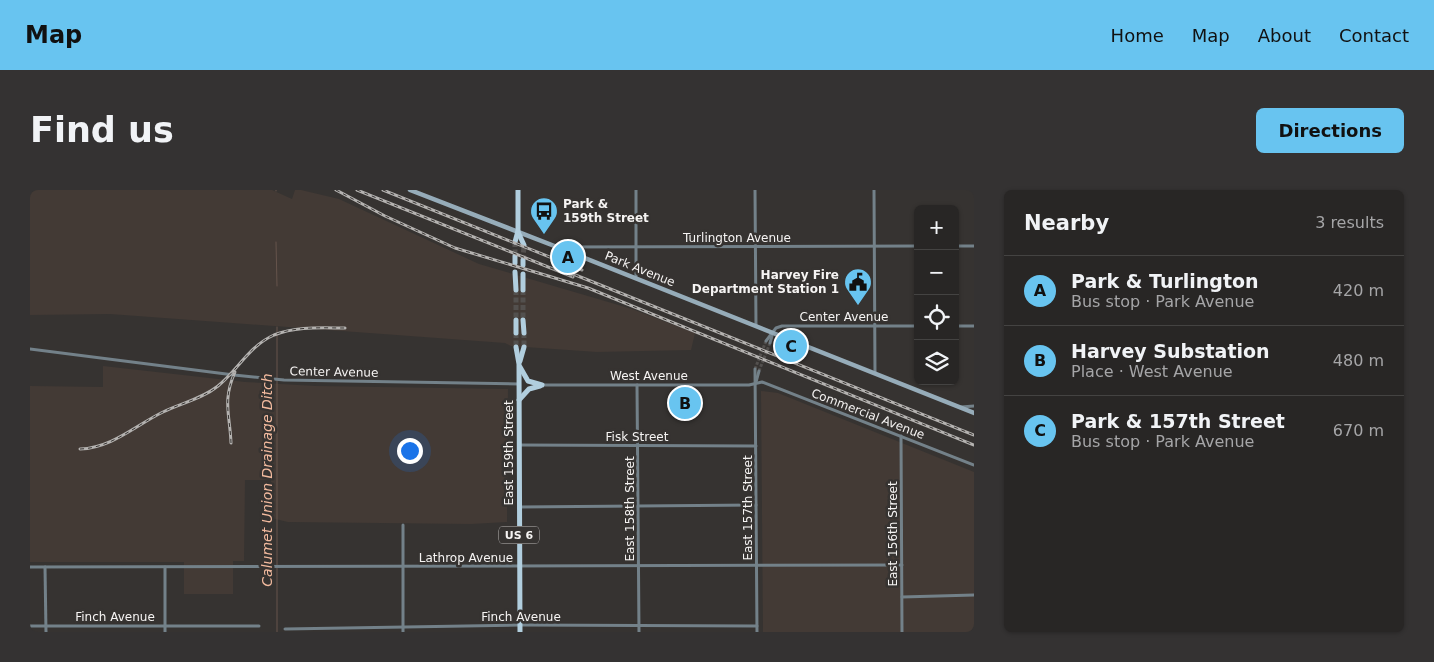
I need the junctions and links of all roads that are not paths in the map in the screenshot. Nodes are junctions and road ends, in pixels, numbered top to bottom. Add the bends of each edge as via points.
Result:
1 (410, 190) edge
2 (518, 190) edge
3 (636, 190) edge
4 (755, 190) edge
5 (874, 190) edge
6 (518, 231) junction
7 (515, 242) tunnel mouth
8 (524, 245) tunnel mouth
9 (637, 246) junction
10 (755, 246) junction
11 (874, 246) junction
12 (914, 246) edge
13 (959, 246) edge
14 (974, 246) edge
15 (557, 247) junction
16 (516, 272) dead end
17 (523, 274) dead end
18 (636, 278) junction
19 (516, 290) tunnel mouth
20 (523, 290) tunnel mouth
21 (516, 320) tunnel mouth
22 (523, 320) tunnel mouth
23 (756, 326) junction
24 (874, 326) junction
25 (914, 326) edge
26 (959, 326) edge
27 (974, 326) edge
28 (516, 333) tunnel mouth
29 (524, 333) tunnel mouth
30 (773, 333) junction
31 (768, 342) tunnel mouth
32 (516, 347) tunnel mouth
33 (524, 347) tunnel mouth
34 (30, 349) edge
35 (519, 364) junction
36 (757, 370) tunnel mouth
37 (875, 373) junction
38 (756, 383) junction
39 (519, 384) junction
40 (542, 385) junction
41 (637, 385) junction
42 (519, 401) junction
43 (974, 406) edge
44 (961, 407) junction
45 (974, 413) edge
46 (901, 436) junction
47 (519, 445) junction
48 (638, 446) junction
49 (756, 446) junction
50 (974, 466) edge
51 (756, 505) junction
52 (519, 506) junction
53 (638, 506) junction
54 (402, 525) dead end
55 (757, 565) junction
56 (902, 565) junction
57 (519, 566) junction
58 (639, 566) junction
59 (30, 567) edge
60 (45, 567) junction
61 (165, 567) junction
62 (403, 567) junction
63 (974, 595) edge
64 (902, 597) junction
65 (520, 625) junction
66 (30, 626) edge
67 (46, 626) junction
68 (165, 626) junction
69 (259, 626) dead end
70 (639, 626) junction
71 (757, 626) junction
72 (403, 627) junction
73 (285, 629) dead end
74 (46, 632) edge
75 (165, 632) edge
76 (403, 632) edge
77 (520, 632) edge
78 (639, 632) edge
79 (757, 632) edge
80 (902, 632) edge

1 - 6 street, Park Avenue
2 - 6 main road
3 - 9 street
4 - 10 street
5 - 11 street
6 - 7 main road
6 - 8 main road
6 - 15 street, Park Avenue
9 - 10 street, Turlington Avenue
9 - 15 street, Turlington Avenue
9 - 18 street
10 - 11 street, Turlington Avenue
10 - 23 street
11 - 12 street, Turlington Avenue
11 - 24 street
13 - 14 street
15 - 18 street, Park Avenue
16 - 19 main road
17 - 20 main road
18 - 23 street, Park Avenue
21 - 28 main road
22 - 29 main road
23 - 30 street, Park Avenue
24 - 25 street, Center Avenue
24 - 30 street, Center Avenue via 782,326
24 - 37 street
26 - 27 street
30 - 31 street
30 - 37 street, Park Avenue
32 - 35 main road, East 159th Street / US 6
33 - 35 main road, East 159th Street / US 6
34 - 39 street, Center Avenue via 284,380
35 - 39 main road, East 159th Street / US 6
35 - 40 main road via 528,381
36 - 38 street, East 157th Street
37 - 44 street, Park Avenue
38 - 41 street, West Avenue
38 - 46 street, Commercial Avenue via 762,382
38 - 49 street, East 157th Street
39 - 42 main road, East 159th Street / US 6
40 - 41 street, West Avenue
40 - 42 main road via 529,389
41 - 48 street, East 158th Street
42 - 47 main road, East 159th Street / US 6
43 - 44 street
44 - 45 street, Park Avenue
46 - 50 street, Commercial Avenue
46 - 56 street, East 156th Street
47 - 48 street, Fisk Street
47 - 52 main road, East 159th Street / US 6
48 - 49 street, Fisk Street
48 - 53 street, East 158th Street
49 - 51 street, East 157th Street
51 - 53 street
51 - 55 street, East 157th Street
52 - 53 street
52 - 57 main road, East 159th Street / US 6
53 - 58 street, East 158th Street
54 - 62 street
55 - 56 street, Lathrop Avenue
55 - 58 street, Lathrop Avenue
55 - 71 street, East 157th Street
56 - 64 street, East 156th Street
57 - 58 street, Lathrop Avenue
57 - 62 street, Lathrop Avenue
57 - 65 main road, East 159th Street / US 6
58 - 70 street, East 158th Street
59 - 60 street, Lathrop Avenue
60 - 61 street, Lathrop Avenue
60 - 67 street
61 - 62 street, Lathrop Avenue
61 - 68 street
62 - 72 street
63 - 64 street
64 - 80 street, East 156th Street
65 - 70 street, Finch Avenue
65 - 72 street, Finch Avenue
65 - 77 main road, East 159th Street / US 6
66 - 67 street, Finch Avenue
67 - 68 street, Finch Avenue
67 - 74 street
68 - 69 street, Finch Avenue
68 - 75 street
70 - 71 street, Finch Avenue
70 - 78 street, East 158th Street
71 - 79 street, East 157th Street
72 - 73 street, Finch Avenue
72 - 76 street

